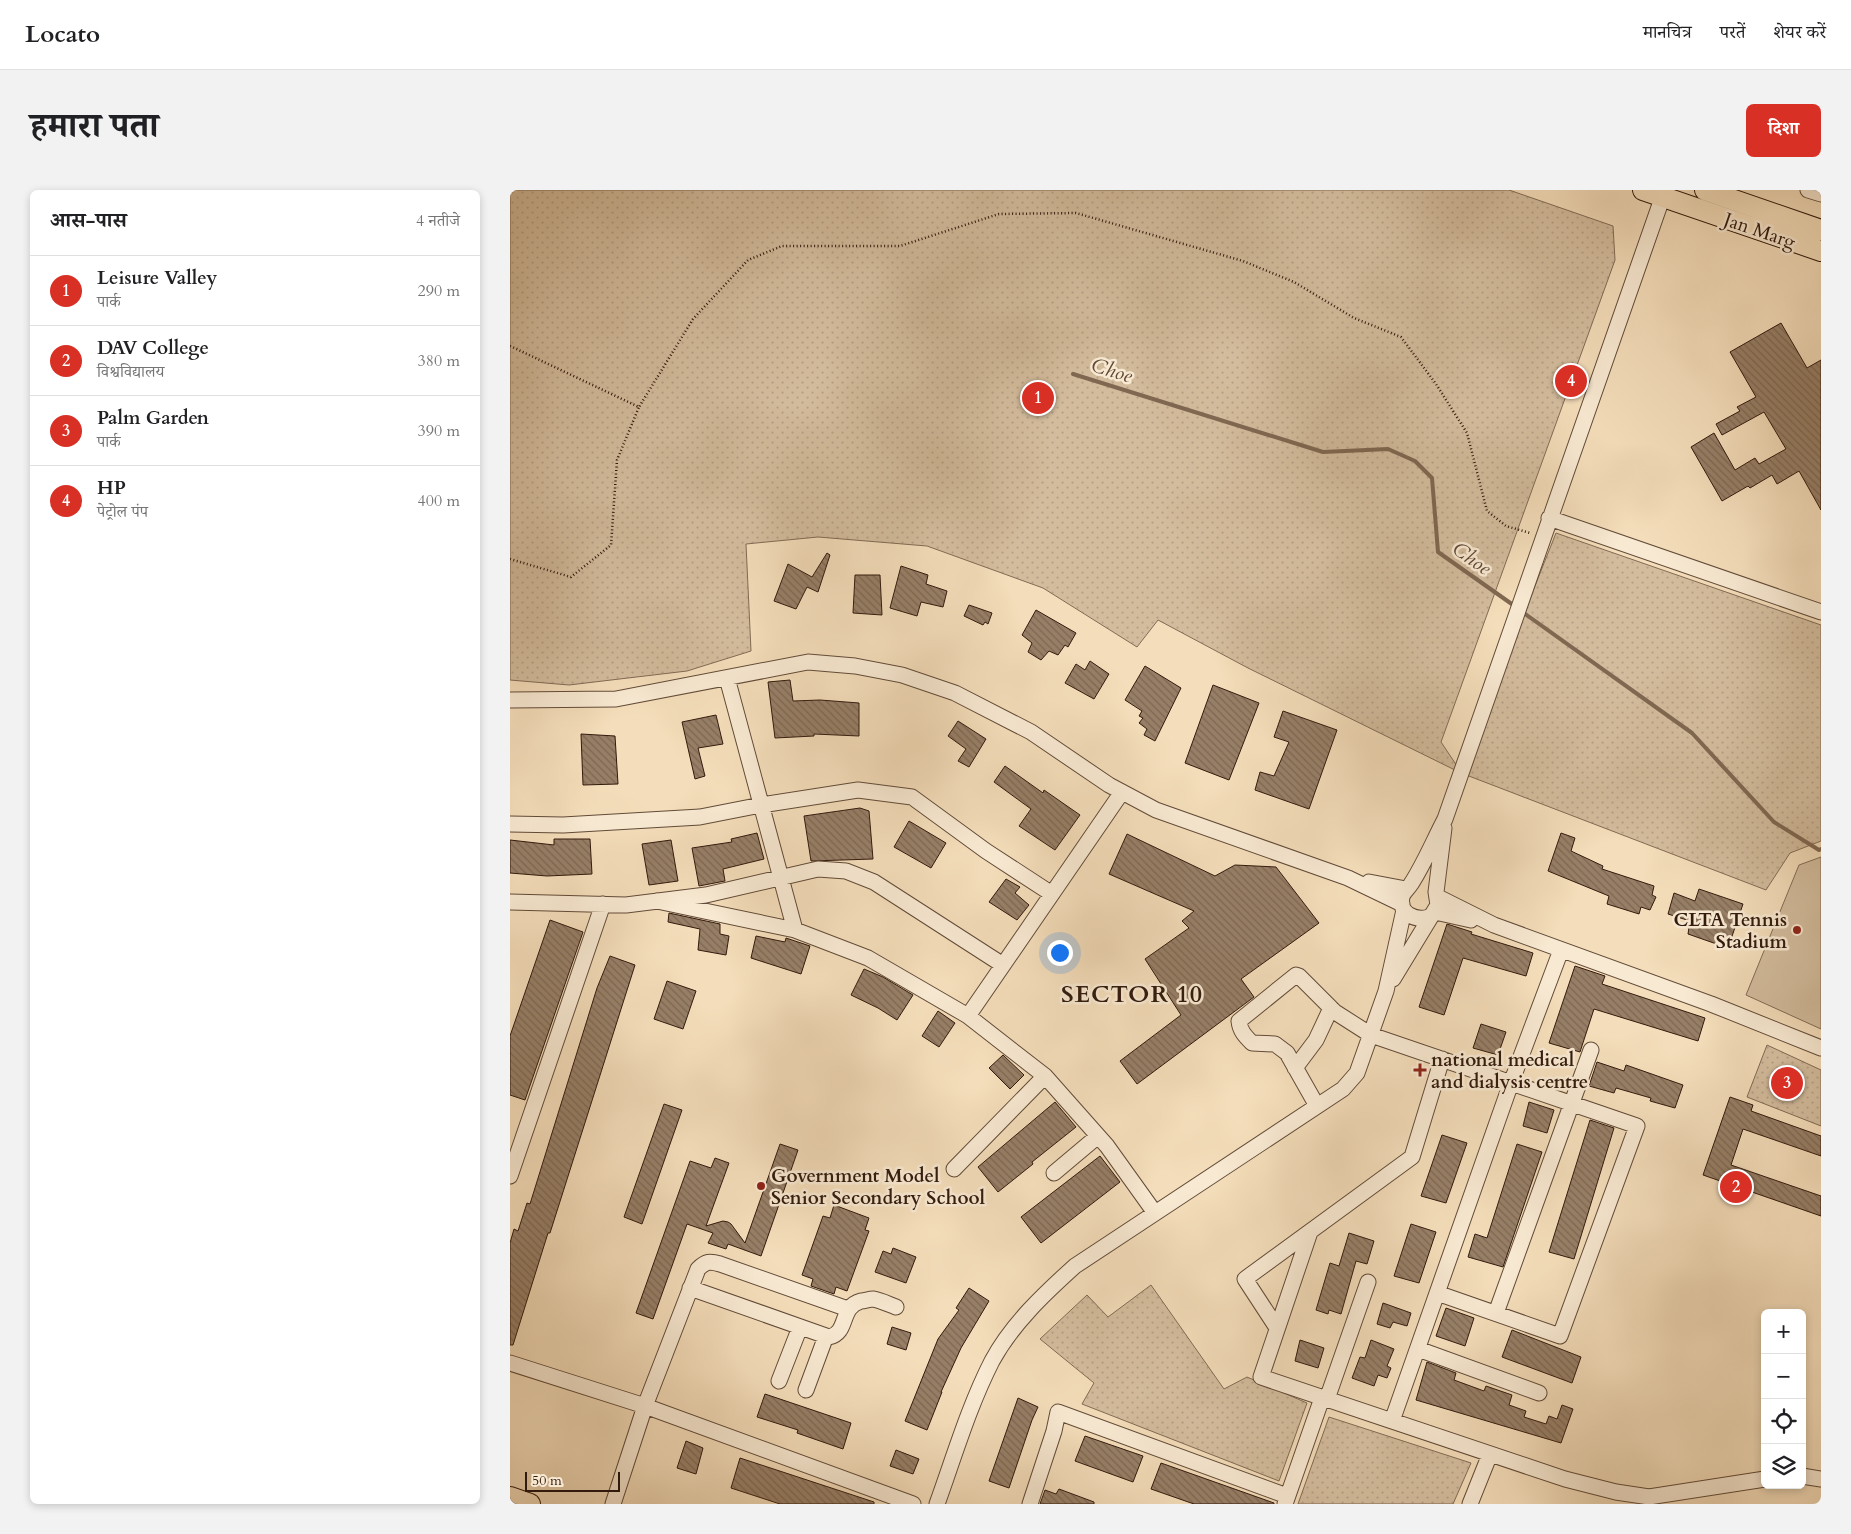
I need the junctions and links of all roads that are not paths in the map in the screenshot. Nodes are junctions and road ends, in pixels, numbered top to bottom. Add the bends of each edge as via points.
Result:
1 (1643, 190) edge
2 (1808, 190) edge
3 (1712, 191) edge
4 (1664, 193) edge
5 (1821, 194) edge
6 (1821, 230) edge
7 (1821, 251) edge
8 (1549, 518) junction
9 (1821, 612) edge
10 (727, 678) junction
11 (510, 700) edge
12 (1122, 792) junction
13 (761, 805) junction
14 (1445, 819) junction
15 (510, 824) edge
16 (781, 878) junction
17 (1052, 894) junction
18 (1405, 897) junction
19 (657, 901) junction
20 (510, 902) edge
21 (603, 904) junction
22 (1434, 904) junction
23 (795, 930) junction
24 (1561, 950) junction
25 (1003, 965) junction
26 (1386, 991) junction
27 (1331, 1008) junction
28 (968, 1016) junction
29 (1371, 1035) junction
30 (1821, 1048) edge
31 (1591, 1050) dead end
32 (1442, 1060) junction
33 (1295, 1068) junction
34 (1045, 1076) junction
35 (1511, 1083) junction
36 (1572, 1104) junction
37 (1317, 1106) junction
38 (1098, 1136) junction
39 (954, 1168) dead end
40 (1054, 1173) dead end
41 (510, 1176) edge
42 (1155, 1213) junction
43 (1310, 1232) junction
44 (1368, 1282) dead end
45 (690, 1288) junction
46 (1437, 1292) junction
47 (896, 1307) dead end
48 (848, 1309) junction
49 (1496, 1313) junction
50 (800, 1327) junction
51 (1278, 1328) junction
52 (826, 1336) junction
53 (1418, 1349) junction
54 (510, 1363) edge
55 (779, 1381) dead end
56 (806, 1390) dead end
57 (1539, 1393) dead end
58 (1324, 1398) junction
59 (645, 1406) junction
60 (1392, 1421) junction
61 (1490, 1454) junction
62 (1806, 1477) edge
63 (1821, 1479) edge
64 (1761, 1480) edge
65 (510, 1497) edge
66 (1286, 1500) edge
67 (530, 1504) edge
68 (613, 1504) edge
69 (913, 1504) edge
70 (937, 1504) edge
71 (1030, 1504) edge
72 (1470, 1504) edge

1 - 4 main road, Jan Marg
2 - 5 street
3 - 6 main road, Jan Marg
4 - 7 main road, Jan Marg
4 - 8 street
8 - 9 street
8 - 14 street
10 - 11 street via 616,699
10 - 12 street via 808,662 902,675 955,693 1031,732
10 - 13 street
12 - 17 street
12 - 18 street via 1156,810
13 - 15 street via 700,818 562,825
13 - 16 street
13 - 17 street via 858,790 912,797
14 - 18 street
14 - 22 street
16 - 19 street via 706,895
16 - 23 street
16 - 25 street via 818,869 846,871 874,882
17 - 25 street
18 - 22 street via 1424,883
18 - 22 street via 1409,916 1416,919
18 - 26 street
19 - 21 street
19 - 23 street
20 - 21 street
21 - 41 street
22 - 24 street
22 - 26 street
23 - 28 street via 868,958
24 - 30 street
24 - 35 street
25 - 28 street
26 - 29 street
27 - 29 street
27 - 33 street via 1316,1040
27 - 33 street via 1296,975 1239,1021 1240,1031 1252,1043 1275,1044 1290,1057
28 - 34 street
29 - 32 street
29 - 37 street via 1358,1073 1343,1089
31 - 36 street
32 - 35 street
32 - 43 street via 1412,1157
33 - 37 street
34 - 38 street
34 - 39 street
35 - 36 street
35 - 46 street
36 - 49 street
36 - 49 street via 1637,1126 1560,1336
37 - 42 street
38 - 40 street
38 - 42 street
42 - 70 street via 1075,1266 1037,1300 1012,1332 993,1360 971,1410
43 - 51 street
43 - 51 street via 1245,1280
44 - 58 street
45 - 48 street via 698,1269 710,1261
45 - 50 street
45 - 59 street
46 - 49 street
46 - 53 street
47 - 48 street via 871,1299 857,1302
48 - 52 street via 836,1336
50 - 52 street
50 - 55 street
51 - 58 street via 1261,1377
52 - 56 street
53 - 57 street
53 - 60 street
54 - 59 street
58 - 60 street
58 - 66 street
59 - 68 street
59 - 69 street
60 - 61 street
61 - 64 street via 1565,1479 1649,1497
61 - 72 street
62 - 63 street
65 - 67 main road
66 - 71 street via 1058,1412

